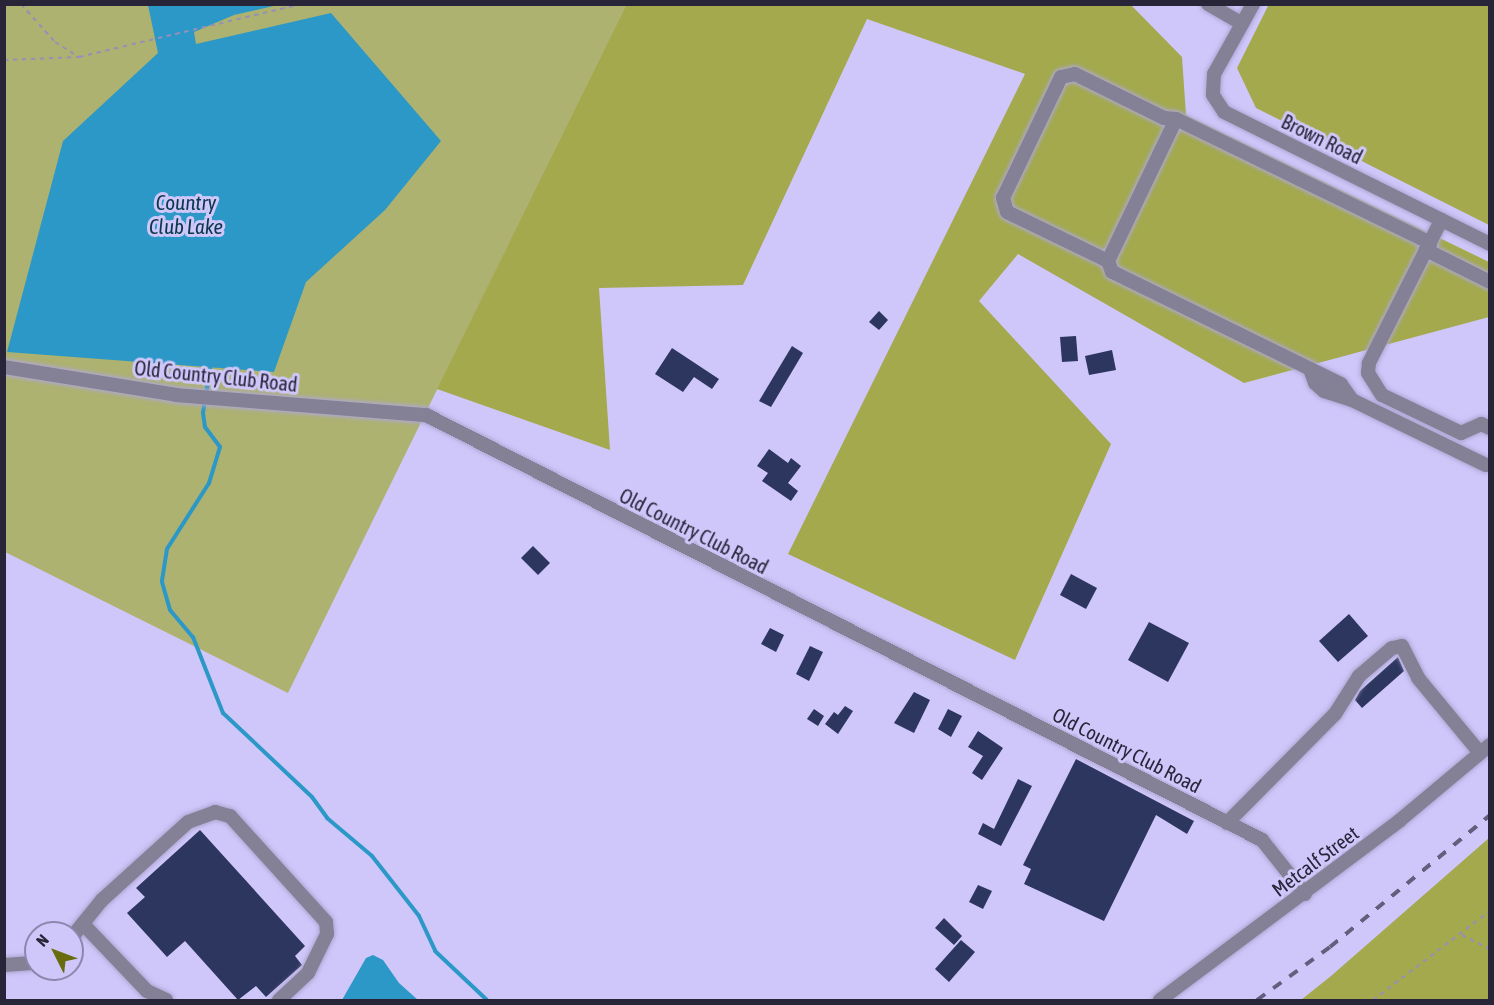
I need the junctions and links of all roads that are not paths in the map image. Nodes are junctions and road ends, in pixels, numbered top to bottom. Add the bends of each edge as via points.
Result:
1 (1208, 4) edge
2 (1253, 4) edge
3 (1242, 24) junction
4 (1176, 118) junction
5 (1441, 220) junction
6 (1490, 244) edge
7 (1428, 247) junction
8 (1108, 261) junction
9 (1490, 282) edge
10 (4, 367) edge
11 (1490, 428) edge
12 (1488, 463) edge
13 (1485, 749) edge
14 (1227, 823) junction
15 (1305, 894) junction
16 (84, 925) joint
17 (24, 964) edge
18 (4, 965) edge
19 (1166, 999) edge
20 (166, 1000) edge
21 (279, 1000) edge

1 - 3 street
2 - 3 street, Brown Road
3 - 5 street, Brown Road via 1214,74 1214,94 1224,112
4 - 7 street
4 - 8 street
4 - 8 street via 1164,118 1075,75 1062,77 1003,198 1007,212
5 - 6 street, Brown Road
5 - 7 street
7 - 9 street
7 - 11 street via 1369,363 1370,382 1382,395 1461,433 1481,424
8 - 12 street via 1112,272 1310,369 1315,383 1324,391 1353,400
10 - 14 street, Old Country Club Road via 198,397 426,415
13 - 14 street via 1418,678 1402,646 1392,648 1359,676 1335,714
13 - 15 street, Metcalf Street
14 - 15 street, Old Country Club Road via 1262,840
15 - 19 street, Metcalf Street
16 - 20 street via 147,991
16 - 21 street via 102,900 188,822 215,812 230,816 326,922 327,934 308,973
17 - 18 street

